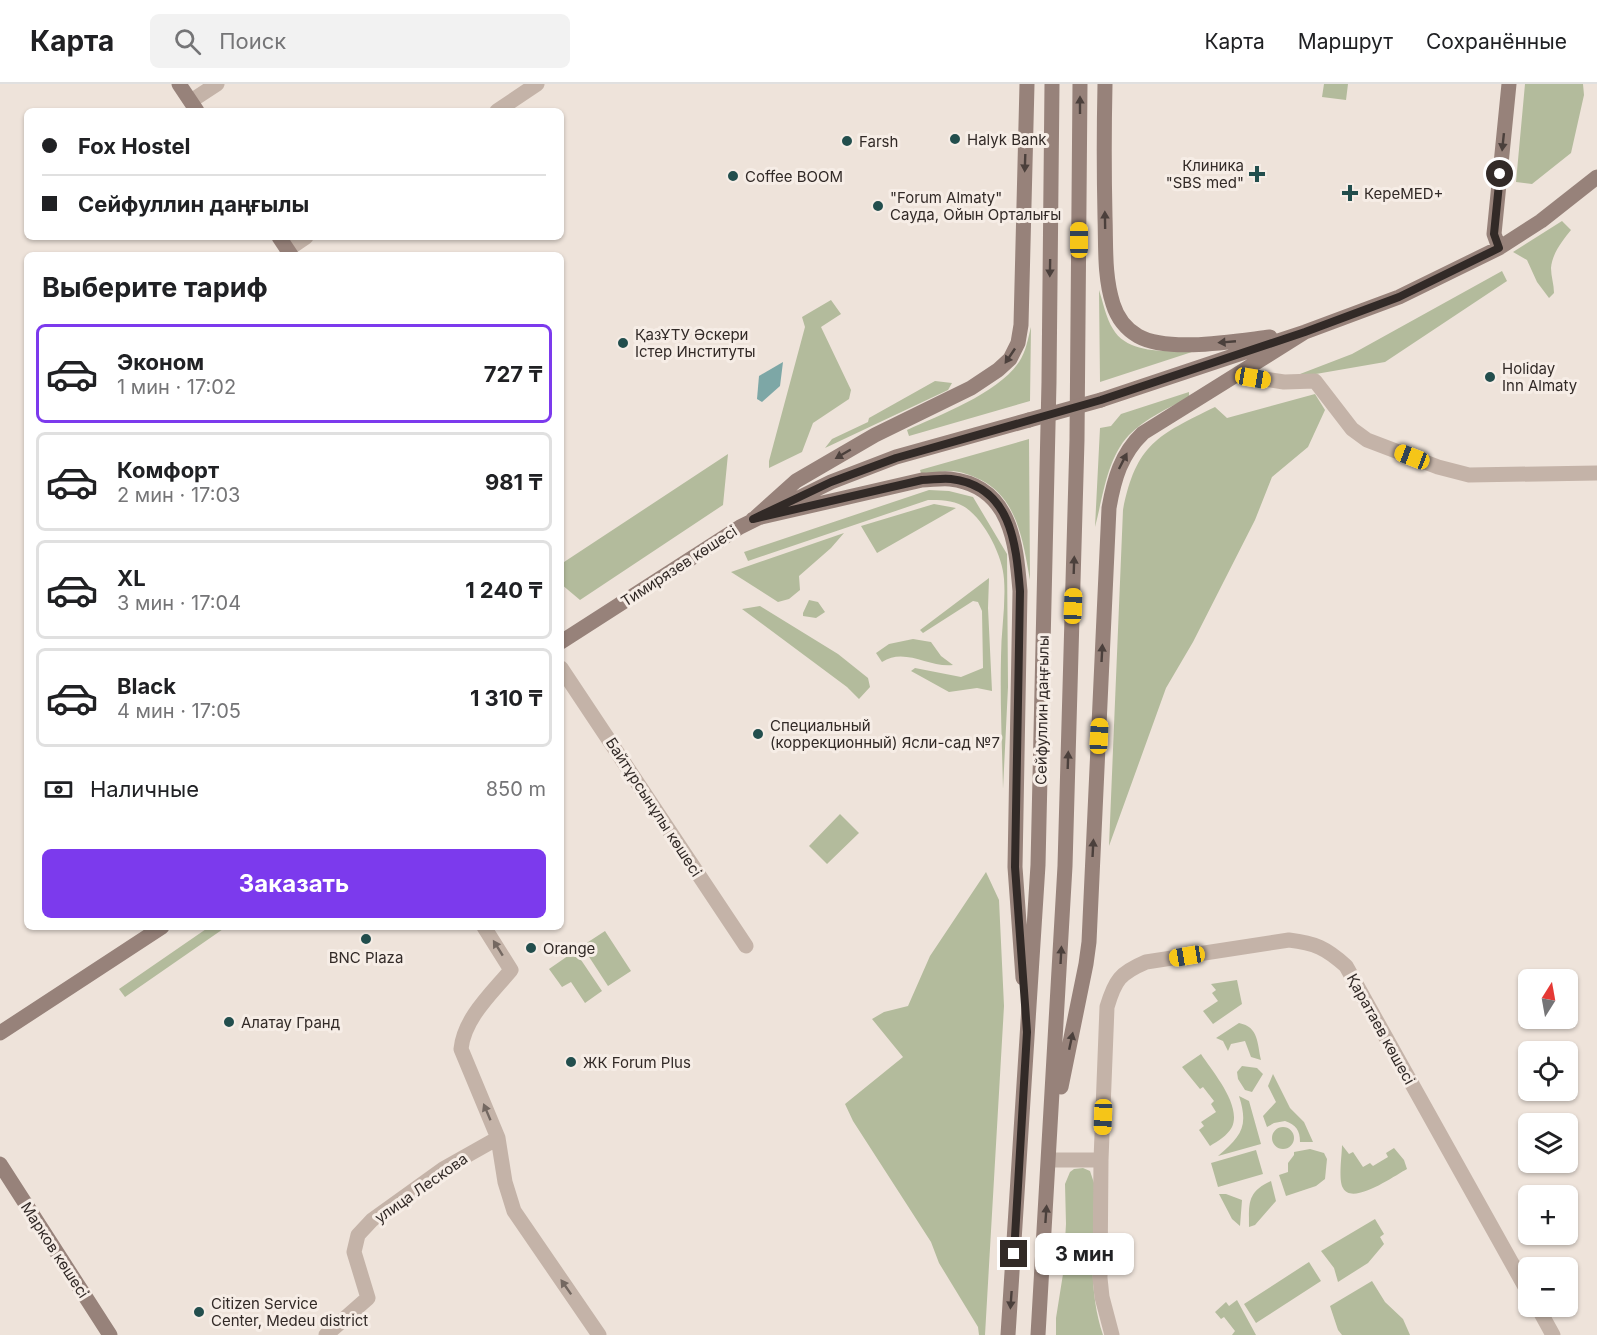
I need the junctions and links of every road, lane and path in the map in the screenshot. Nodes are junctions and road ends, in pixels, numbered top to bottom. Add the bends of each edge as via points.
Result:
1 (179, 84) edge
2 (217, 84) edge
3 (537, 84) edge
4 (1027, 84) edge
5 (1052, 84) edge
6 (1080, 84) edge
7 (1105, 84) edge
8 (1509, 84) edge
9 (194, 106) edge
10 (501, 108) edge
11 (1597, 177) edge
12 (300, 240) edge
13 (286, 247) edge
14 (1499, 248) junction
15 (1305, 332) junction
16 (1238, 375) junction
17 (1597, 473) edge
18 (753, 519) junction
19 (564, 640) edge
20 (564, 673) edge
21 (157, 930) edge
22 (486, 930) edge
23 (746, 946) dead end
24 (1027, 1032) junction
25 (0, 1033) edge
26 (498, 1138) junction
27 (1050, 1140) junction
28 (1049, 1160) junction
29 (1101, 1160) junction
30 (0, 1164) edge
31 (1518, 1274) edge
32 (1543, 1317) edge
33 (110, 1335) edge
34 (327, 1335) edge
35 (599, 1335) edge
36 (1008, 1335) edge
37 (1038, 1335) edge
38 (1112, 1335) edge
39 (1553, 1335) edge

1 - 9 main road
2 - 9 street
3 - 10 street
4 -> 18 main road via 1021,325 1010,358 971,388 875,435 796,481
5 -> 24 main road, Сейфуллин даңғылы via 1038,865
27 -> 6 main road, Сейфуллин даңғылы via 1065,866 1077,475
15 -> 7 main road via 1175,344 1138,336 1125,326 1113,305 1106,273
8 -> 14 main road via 1494,234
11 - 14 main road, Тимирязев көшесі
12 - 13 street
14 - 15 main road, Тимирязев көшесі via 1399,297
15 - 16 main road
15 - 18 main road, Тимирязев көшесі, bridge via 1101,400 896,458 831,482
16 - 17 street via 1284,382 1315,381 1352,429 1367,440 1469,475
27 -> 16 main road via 1089,942 1109,508 1114,479 1133,442 1143,433
18 - 19 main road, Тимирязев көшесі
18 - 24 main road via 922,480 948,478 981,489 998,504 1010,525 1020,591 1015,867
20 - 23 street, Байтұрсынұлы көшесі
21 - 25 main road
26 -> 22 street via 461,1049 462,1036 480,1007 511,970
24 -> 36 main road, Сейфуллин даңғылы
26 - 34 street, улица Лескова via 443,1169 372,1220 358,1235 354,1252 368,1298
35 -> 26 street via 513,1211
27 - 28 main road, Сейфуллин даңғылы
28 - 29 street
37 -> 28 main road, Сейфуллин даңғылы
29 - 31 street, Қаратаев көшесі via 1107,1007 1113,986 1126,971 1146,962 1289,940 1312,943 1330,951 1346,966
29 - 38 street, Қаратаев көшесі via 1100,1278
30 - 33 main road, Марков көшесі
32 - 39 street

